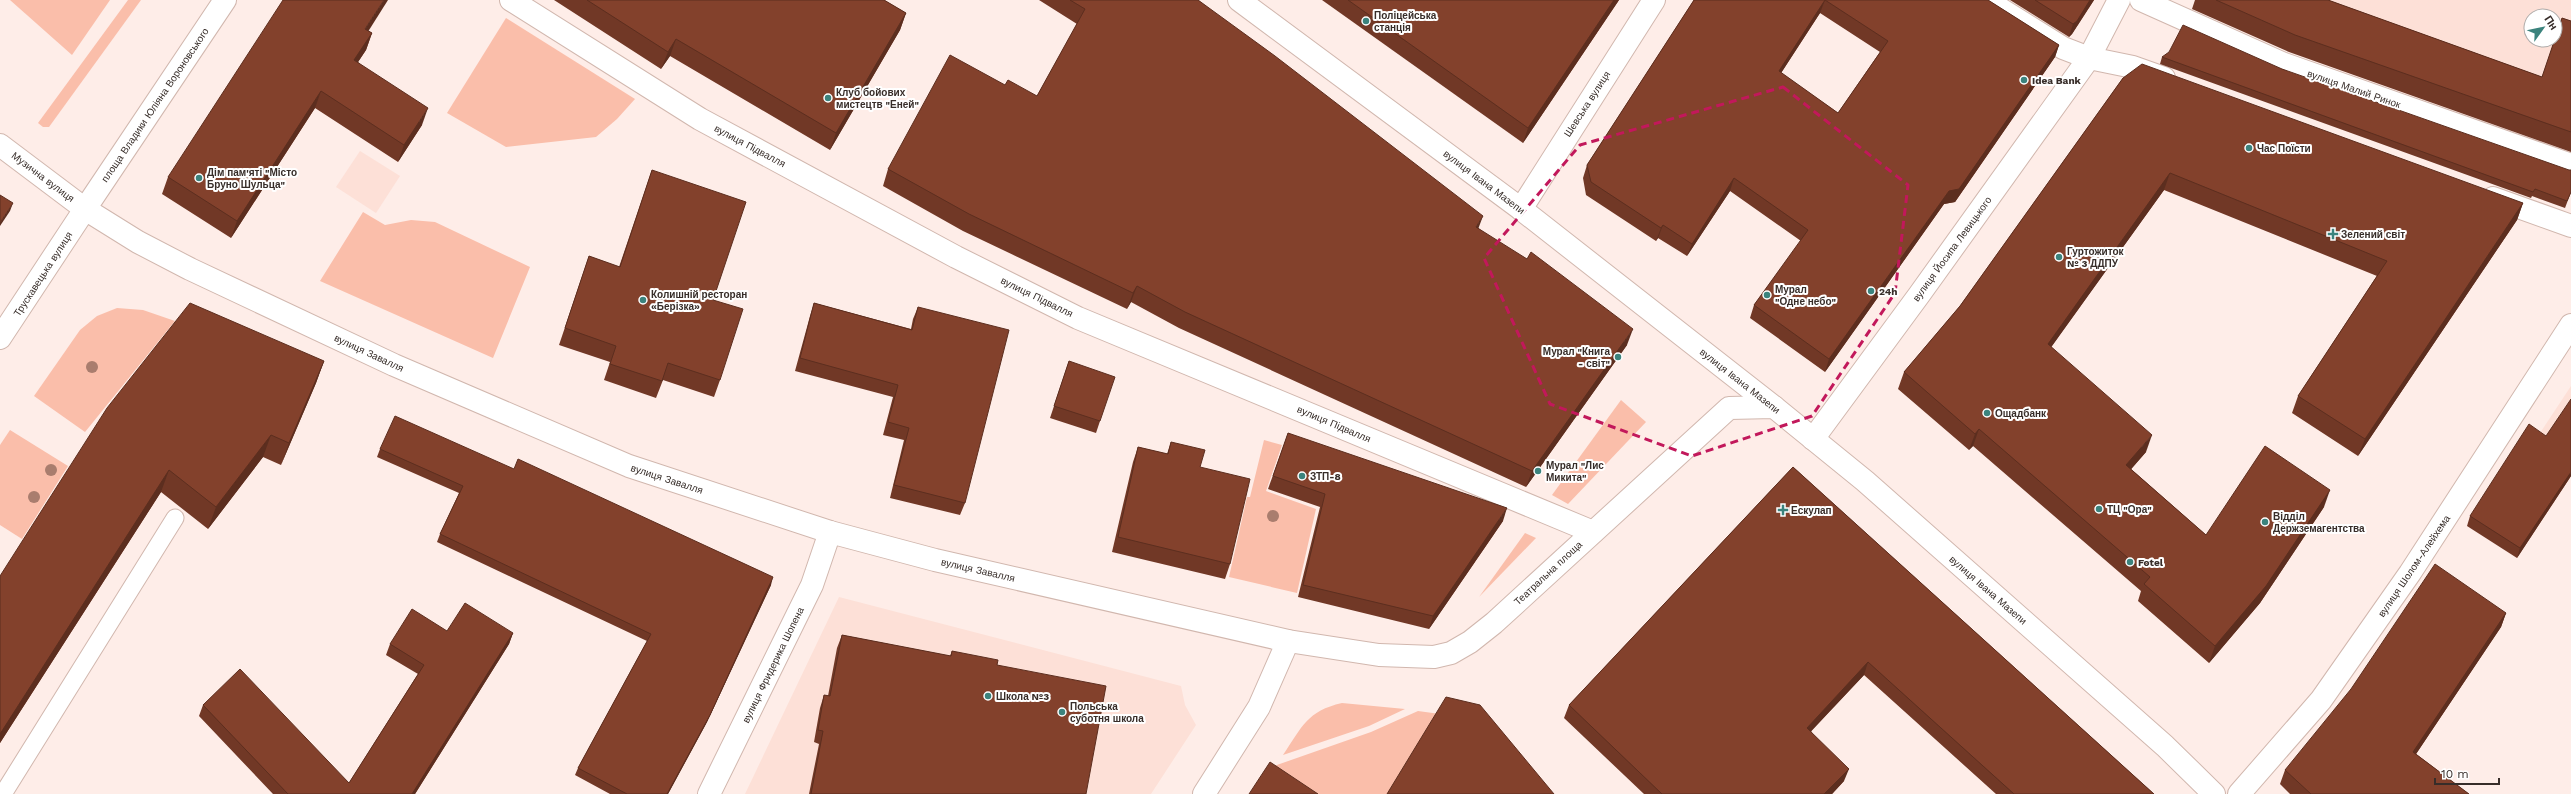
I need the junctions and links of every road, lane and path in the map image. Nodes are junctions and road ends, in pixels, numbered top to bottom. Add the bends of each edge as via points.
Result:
1 (226, 0) edge
2 (511, 0) edge
3 (1239, 0) edge
4 (1654, 0) edge
5 (1986, 0) edge
6 (2119, 0) edge
7 (2141, 0) edge
8 (2089, 58) junction
9 (2186, 86) edge
10 (0, 145) edge
11 (2571, 165) edge
12 (2471, 190) edge
13 (85, 209) junction
14 (1521, 209) junction
15 (2571, 226) edge
16 (2571, 325) edge
17 (0, 338) edge
18 (1774, 407) junction
19 (1813, 439) junction
20 (175, 518) dead end
21 (830, 532) junction
22 (1593, 532) junction
23 (1288, 641) junction
24 (3, 794) edge
25 (709, 794) edge
26 (1204, 794) edge
27 (2214, 794) edge
28 (2240, 794) edge

1 - 13 street, площа Владики Юліяна Вороновського
2 - 22 street, вулиця Підвалля via 700,119 956,257 1078,318
3 - 14 street, вулиця Івана Мазепи
4 - 14 street, Шевська вулиця
5 - 8 street via 2063,48
6 - 8 street
7 - 11 street, вулиця Малий Ринок via 2284,64
8 - 9 street via 2133,67
8 - 19 street, вулиця Йосипа Левицького via 1920,295
10 - 13 street, Музична вулиця
12 - 15 street
13 - 17 street, Трускавецька вулиця
13 - 21 street, вулиця Завалля via 138,242 190,269 408,371 629,466
14 - 18 street, вулиця Івана Мазепи
16 - 28 street, вулиця Шолом-Алейхема via 2410,574 2321,700
18 - 19 street, вулиця Івана Мазепи
18 - 22 street, Театральна площа via 1729,408
19 - 27 street, вулиця Івана Мазепи via 1865,481 2135,719
20 - 24 lane
21 - 23 street, вулиця Завалля via 935,560
21 - 25 street, вулиця Фридерика Шопена via 812,585
22 - 23 street, Театральна площа via 1494,623 1451,653 1434,657 1379,655
23 - 26 street via 1259,707

